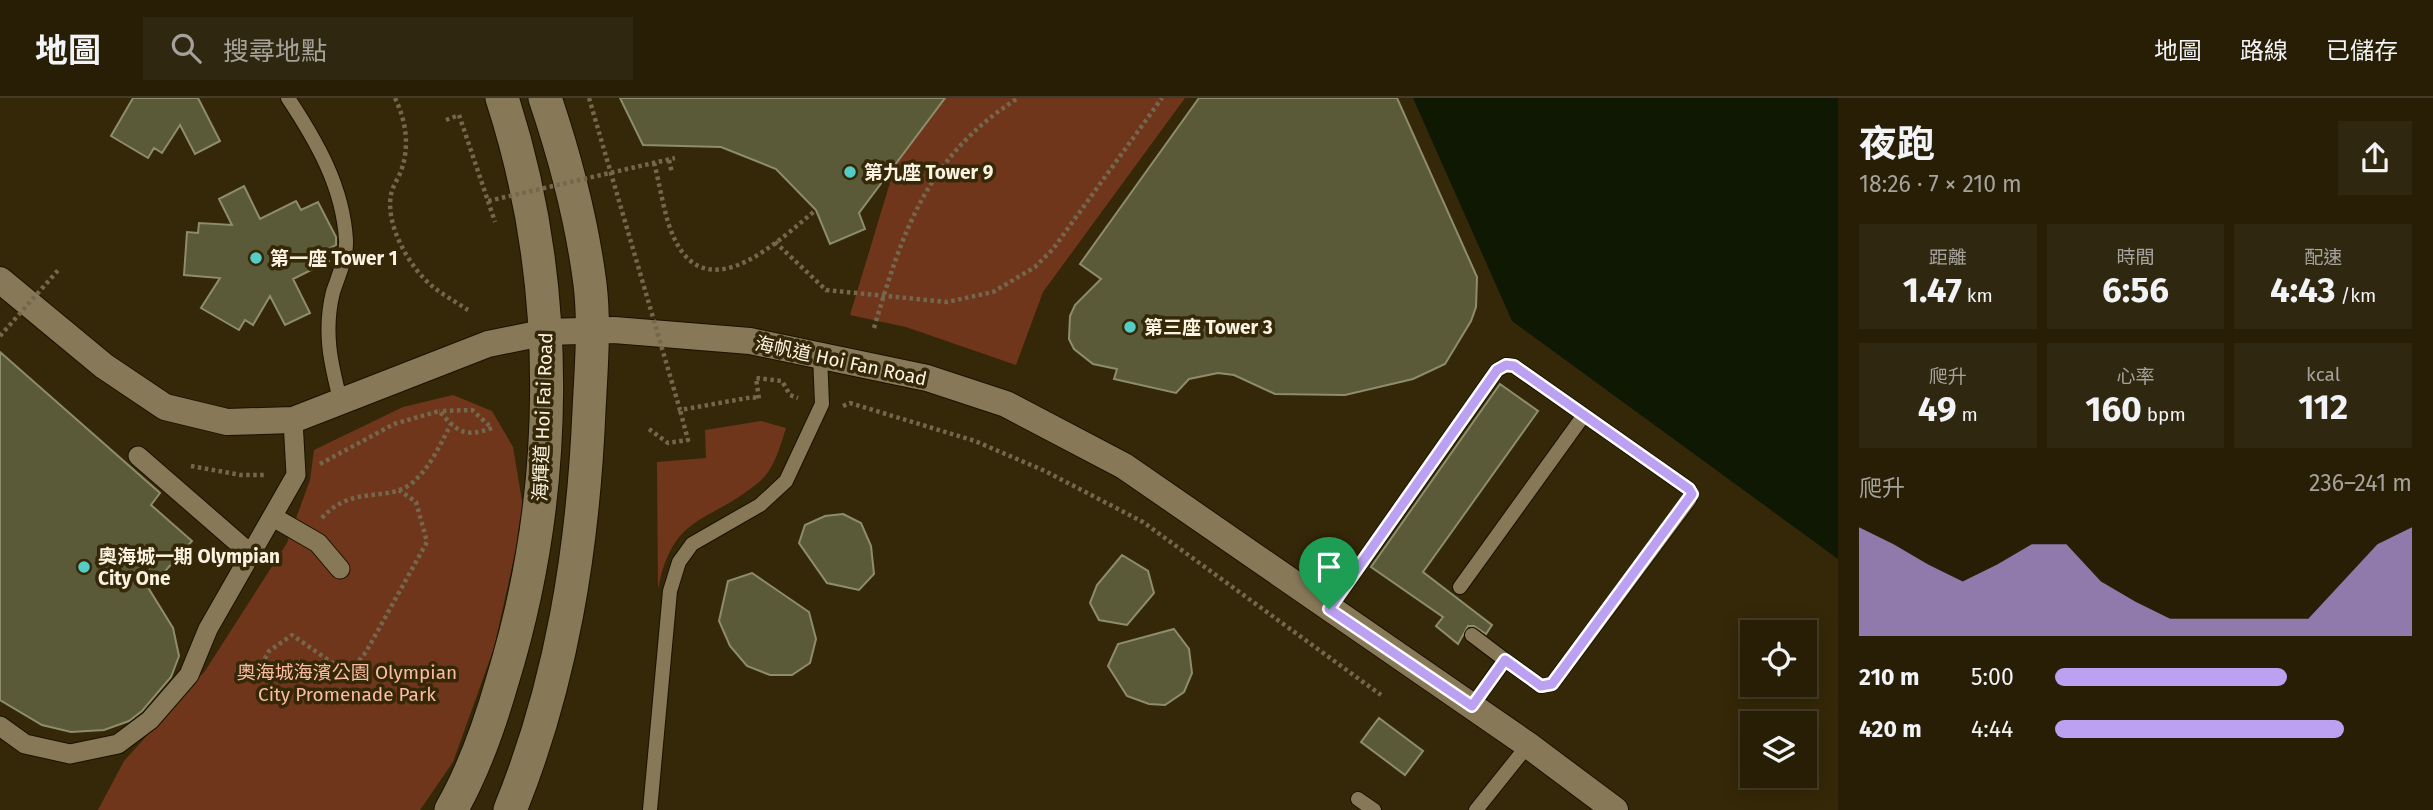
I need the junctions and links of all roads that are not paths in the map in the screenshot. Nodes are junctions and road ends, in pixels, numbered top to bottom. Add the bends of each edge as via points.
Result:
1 (288, 98) edge
2 (502, 98) edge
3 (545, 98) edge
4 (0, 280) edge
5 (593, 329) junction
6 (547, 332) junction
7 (820, 355) junction
8 (341, 403) junction
9 (1584, 415) junction
10 (293, 420) junction
11 (138, 456) dead end
12 (274, 517) junction
13 (252, 555) junction
14 (340, 569) dead end
15 (1460, 587) dead end
16 (1329, 609) junction
17 (1472, 635) dead end
18 (1505, 660) junction
19 (1472, 706) junction
20 (0, 726) edge
21 (1528, 745) junction
22 (1358, 799) dead end
23 (451, 810) edge
24 (510, 810) edge
25 (650, 810) edge
26 (1374, 810) edge
27 (1476, 810) edge
28 (1615, 810) edge

1 - 8 lane via 334,176 347,243 332,295 328,355
2 - 6 street, 海輝道 Hoi Fai Road via 519,153
3 - 5 street via 581,236
4 - 10 street, 海帆道 Hoi Fan Road via 104,366 165,407 227,422
5 - 6 street, 海帆道 Hoi Fan Road
5 - 7 street, 海帆道 Hoi Fan Road via 750,341
5 - 24 street via 586,483 575,574 546,711
6 - 8 street, 海帆道 Hoi Fan Road via 488,344
6 - 23 street, 海輝道 Hoi Fai Road via 544,474 531,562 512,651 490,720
7 - 16 street, 海帆道 Hoi Fan Road via 927,378 1006,404 1124,466
7 - 25 lane via 822,404 786,481 760,505 692,544 680,562 670,591
8 - 10 street, 海帆道 Hoi Fan Road
9 - 15 lane
9 - 16 lane via 1514,366 1497,370
9 - 18 lane via 1692,494 1552,684 1541,686
10 - 12 street via 296,475
11 - 13 street
12 - 13 street
12 - 14 street via 311,539
13 - 20 street via 208,629 189,675 150,720 118,744 70,754 25,744
16 - 19 street, 海帆道 Hoi Fan Road
17 - 18 lane
18 - 19 lane
19 - 21 street, 海帆道 Hoi Fan Road
21 - 27 lane
21 - 28 street, 海帆道 Hoi Fan Road
22 - 26 lane

